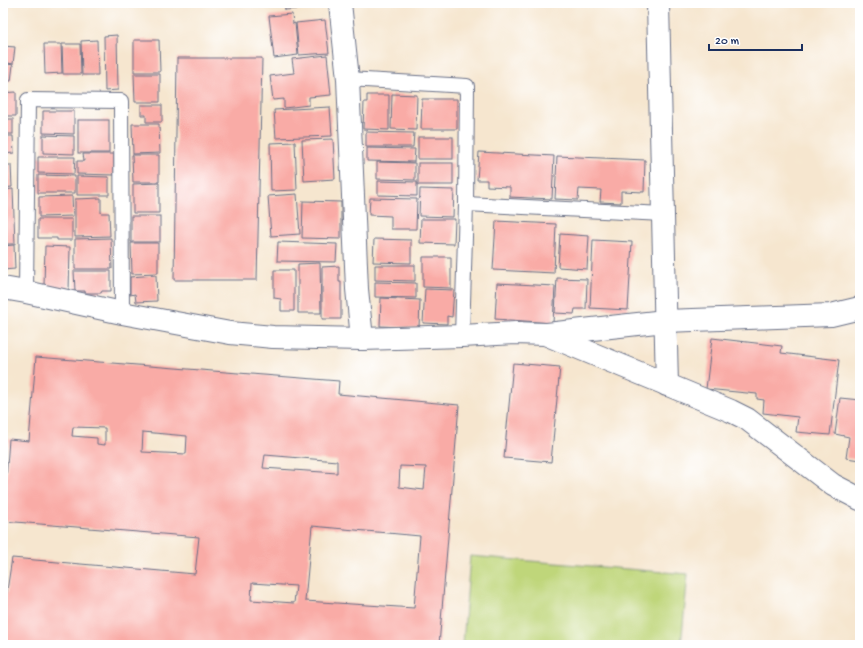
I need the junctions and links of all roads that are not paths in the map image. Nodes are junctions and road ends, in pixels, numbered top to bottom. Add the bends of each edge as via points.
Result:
1 (340, 3) edge
2 (658, 3) edge
3 (348, 79) junction
4 (466, 204) junction
5 (663, 214) junction
6 (3, 288) edge
7 (26, 292) junction
8 (860, 308) edge
9 (122, 313) junction
10 (666, 321) junction
11 (545, 334) junction
12 (462, 336) junction
13 (362, 339) junction
14 (668, 385) junction
15 (860, 499) edge

1 - 3 street
2 - 5 street
3 - 4 lane via 467,86
3 - 13 street via 356,289
4 - 5 lane
4 - 12 lane
5 - 10 street
6 - 7 street
7 - 9 street
7 - 9 lane via 28,100 121,101
8 - 10 street via 830,315
9 - 13 street via 230,333 273,337
10 - 11 street
10 - 14 street
11 - 12 street
11 - 14 street
12 - 13 street
14 - 15 street via 747,419 833,485

